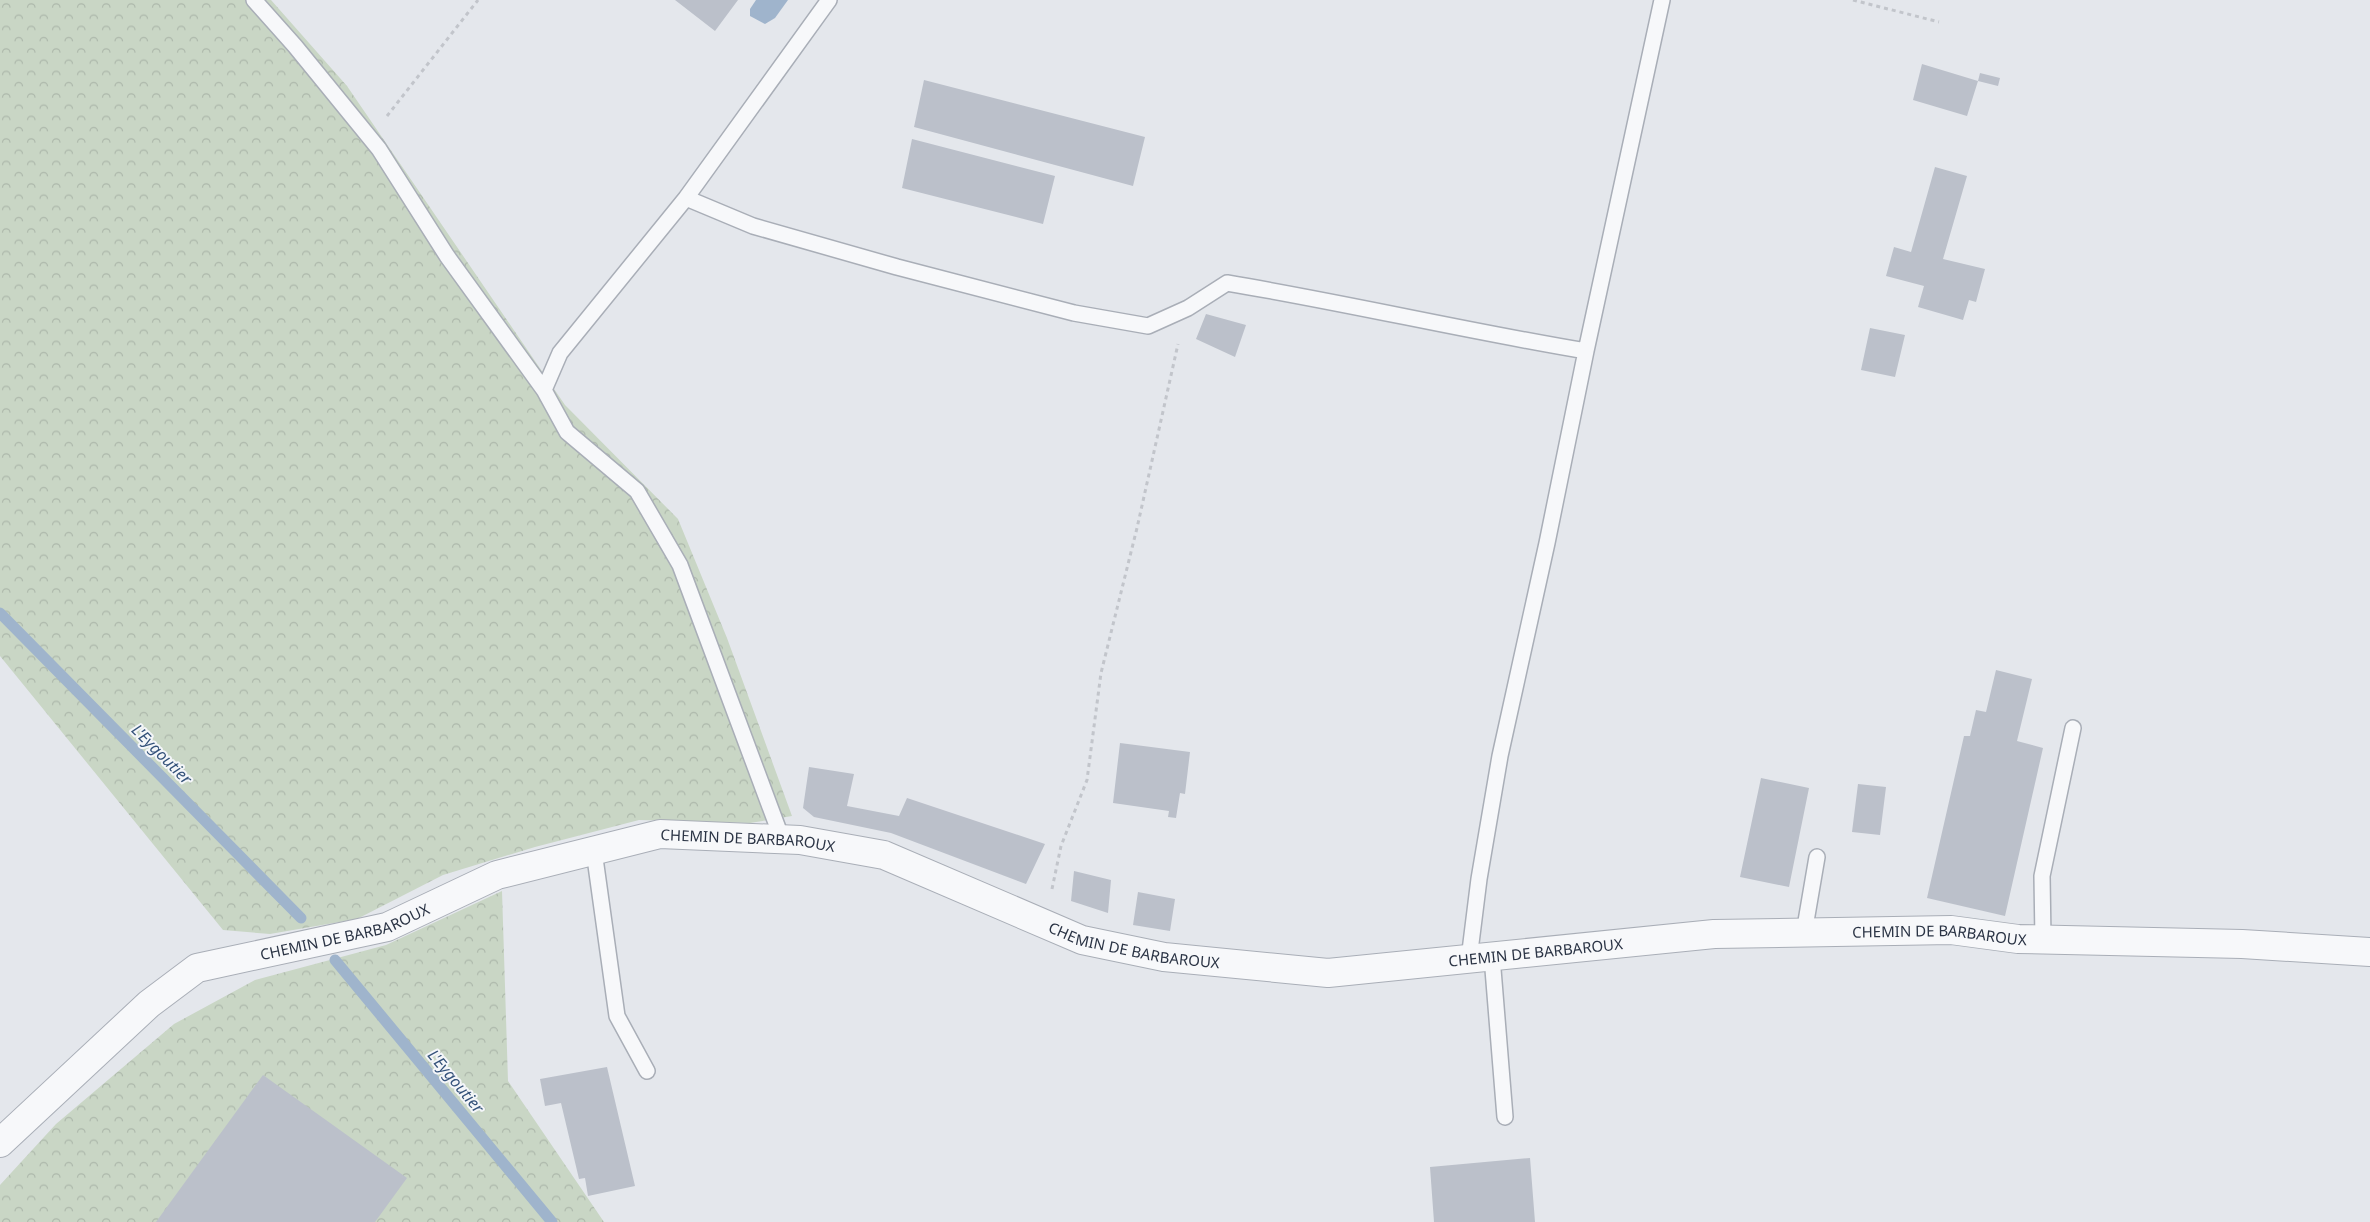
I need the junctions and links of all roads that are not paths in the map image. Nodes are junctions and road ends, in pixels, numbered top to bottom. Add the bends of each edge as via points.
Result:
1 (254, 0) edge
2 (829, 0) edge
3 (1662, 0) edge
4 (686, 198) junction
5 (1586, 351) junction
6 (544, 390) junction
7 (2073, 728) dead end
8 (782, 838) junction
9 (594, 851) junction
10 (1816, 857) dead end
11 (1804, 933) junction
12 (2043, 940) junction
13 (2370, 952) edge
14 (1480, 958) junction
15 (647, 1072) dead end
16 (1505, 1117) dead end
17 (0, 1143) edge

1 - 6 lane via 370,138 447,256
2 - 4 lane
3 - 5 lane
4 - 5 lane via 753,226 1074,313 1148,326 1188,308 1227,282
4 - 6 lane via 560,352
5 - 14 lane via 1500,756 1479,879
6 - 8 lane via 567,432 637,491 680,565
7 - 12 lane via 2042,876
8 - 9 street, CHEMIN DE BARBAROUX via 660,834
8 - 14 street, CHEMIN DE BARBAROUX via 884,855 1082,940 1164,957 1328,973
9 - 15 lane via 617,1016
9 - 17 street, CHEMIN DE BARBAROUX via 497,875 387,927 197,968 149,1004
10 - 11 lane
11 - 12 street, CHEMIN DE BARBAROUX via 1951,930
11 - 14 street, CHEMIN DE BARBAROUX via 1714,934
12 - 13 street, CHEMIN DE BARBAROUX via 2242,944
14 - 16 lane

